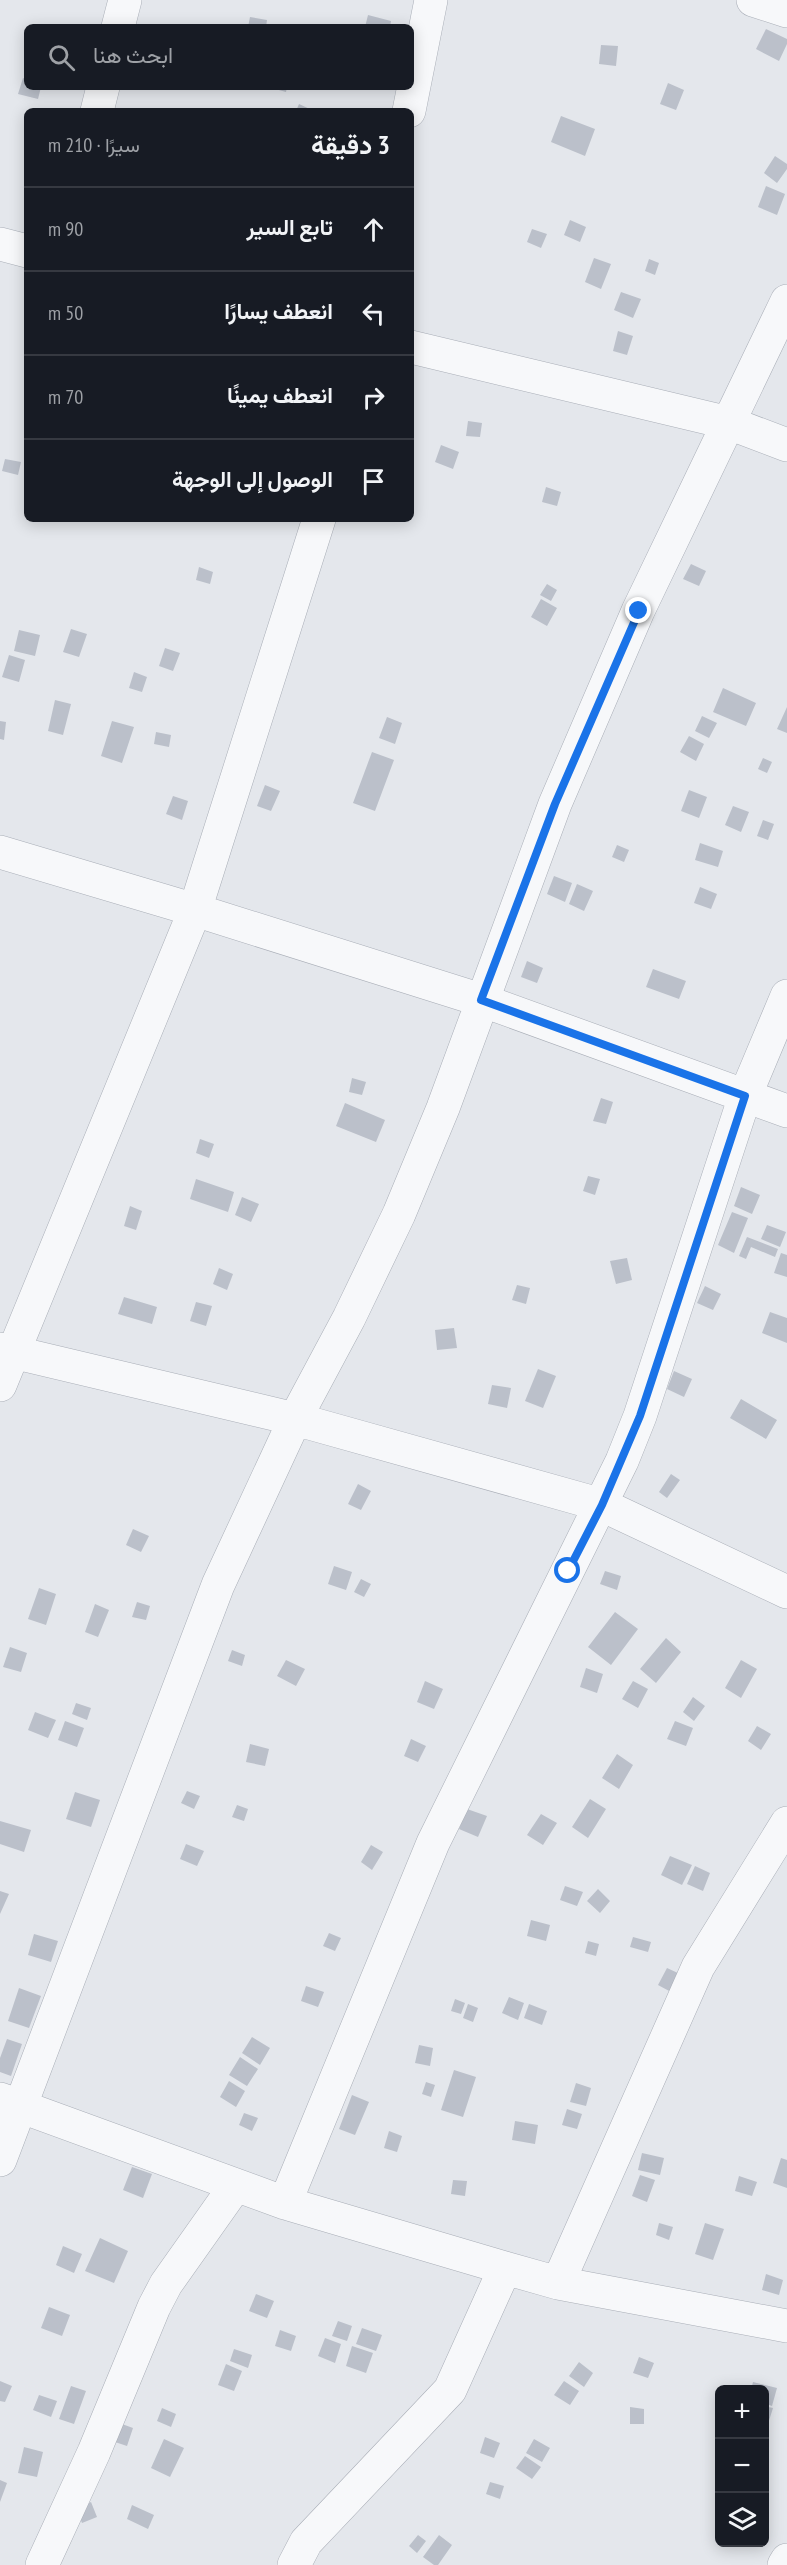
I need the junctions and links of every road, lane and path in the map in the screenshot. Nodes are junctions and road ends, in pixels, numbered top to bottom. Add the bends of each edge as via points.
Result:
1 (125, 0) edge
2 (431, 0) edge
3 (753, 0) edge
4 (787, 11) edge
5 (119, 24) edge
6 (414, 86) edge
7 (102, 90) edge
8 (413, 90) edge
9 (98, 108) edge
10 (410, 108) edge
11 (0, 244) edge
12 (24, 249) edge
13 (787, 301) edge
14 (414, 348) edge
15 (729, 423) junction
16 (787, 445) edge
17 (318, 522) edge
18 (0, 852) edge
19 (195, 910) junction
20 (787, 996) edge
21 (481, 1000) junction
22 (745, 1096) junction
23 (787, 1111) edge
24 (7, 1351) edge
25 (0, 1385) edge
26 (296, 1419) junction
27 (602, 1505) junction
28 (787, 1592) edge
29 (787, 1823) edge
30 (10, 2102) edge
31 (0, 2160) edge
32 (236, 2185) junction
33 (285, 2203) junction
34 (505, 2268) junction
35 (558, 2283) junction
36 (787, 2326) edge
37 (787, 2560) edge
38 (42, 2565) edge
39 (294, 2565) edge
40 (784, 2565) edge

1 - 5 street
2 - 6 street
3 - 4 street
7 - 9 street
8 - 10 street
11 - 12 street
13 - 15 street
14 - 15 street
15 - 16 street
15 - 21 street via 639,611 555,804
17 - 19 street
18 - 19 street
19 - 21 street
19 - 24 street
20 - 22 street
21 - 22 street
21 - 26 street via 443,1108 399,1214
22 - 23 street
22 - 27 street via 640,1416
24 - 25 street
24 - 26 street
26 - 27 street
26 - 30 street via 218,1585
27 - 28 street
27 - 33 street via 433,1843
29 - 35 street via 698,1967
30 - 31 street
30 - 32 street
32 - 33 street
32 - 38 street via 154,2307
33 - 34 street
34 - 35 street
34 - 39 street via 450,2390 306,2542
35 - 36 street
37 - 40 street

